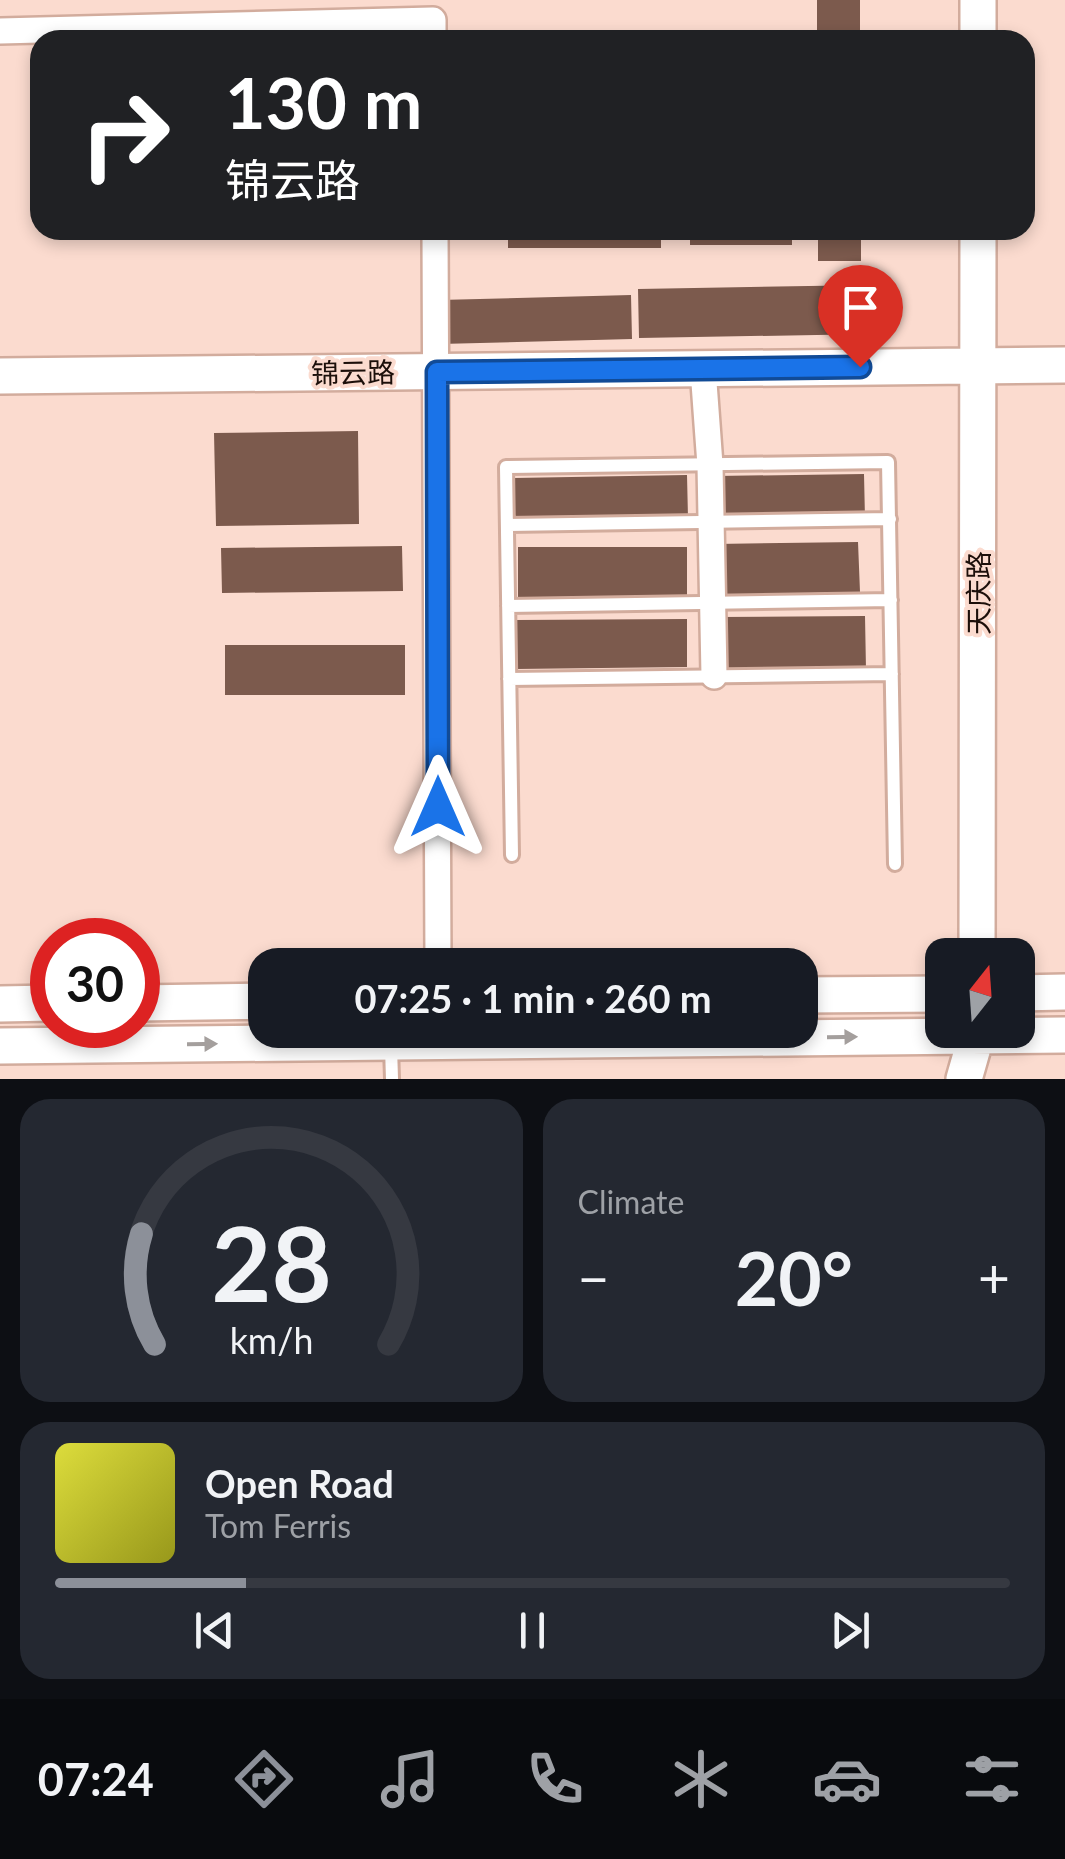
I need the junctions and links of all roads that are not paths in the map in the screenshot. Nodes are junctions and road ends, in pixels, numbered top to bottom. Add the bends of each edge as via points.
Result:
1 (978, 0) edge
2 (30, 30) edge
3 (39, 30) edge
4 (433, 30) edge
5 (978, 30) edge
6 (0, 31) edge
7 (436, 240) edge
8 (978, 240) edge
9 (1065, 365) edge
10 (978, 366) junction
11 (703, 369) junction
12 (437, 372) junction
13 (0, 376) edge
14 (710, 464) junction
15 (890, 519) junction
16 (711, 522) junction
17 (506, 524) junction
18 (891, 600) junction
19 (712, 603) junction
20 (508, 606) junction
21 (892, 674) junction
22 (714, 676) junction
23 (509, 679) junction
24 (512, 856) dead end
25 (895, 864) dead end
26 (977, 938) edge
27 (438, 948) edge
28 (1065, 992) edge
29 (1035, 993) edge
30 (925, 994) edge
31 (818, 995) edge
32 (248, 1001) edge
33 (160, 1002) edge
34 (0, 1004) edge
35 (30, 1004) edge
36 (925, 1034) edge
37 (1035, 1034) edge
38 (818, 1035) edge
39 (1065, 1035) edge
40 (248, 1043) edge
41 (0, 1046) edge
42 (391, 1048) edge
43 (973, 1048) edge
44 (392, 1079) edge
45 (964, 1079) edge

1 - 5 street
2 - 6 street
3 - 4 street via 433,20
7 - 12 street
8 - 10 street, 天庆路
9 - 10 street, 锦云路
10 - 11 street, 锦云路
10 - 26 street, 天庆路
11 - 12 street, 锦云路
11 - 14 street
12 - 13 street, 锦云路
12 - 27 street
14 - 15 lane via 888,462
14 - 16 street
14 - 17 lane via 506,468
15 - 16 lane
15 - 18 lane
16 - 17 lane
16 - 19 street
17 - 20 lane
18 - 19 lane
18 - 21 lane
19 - 20 lane
19 - 22 street
20 - 23 lane
21 - 22 lane
21 - 25 lane
22 - 23 lane
23 - 24 lane
28 - 29 street
30 - 31 street
32 - 33 street
34 - 35 street
38 -> 36 street
37 - 39 street
41 -> 40 street
42 - 44 lane
43 - 45 street

